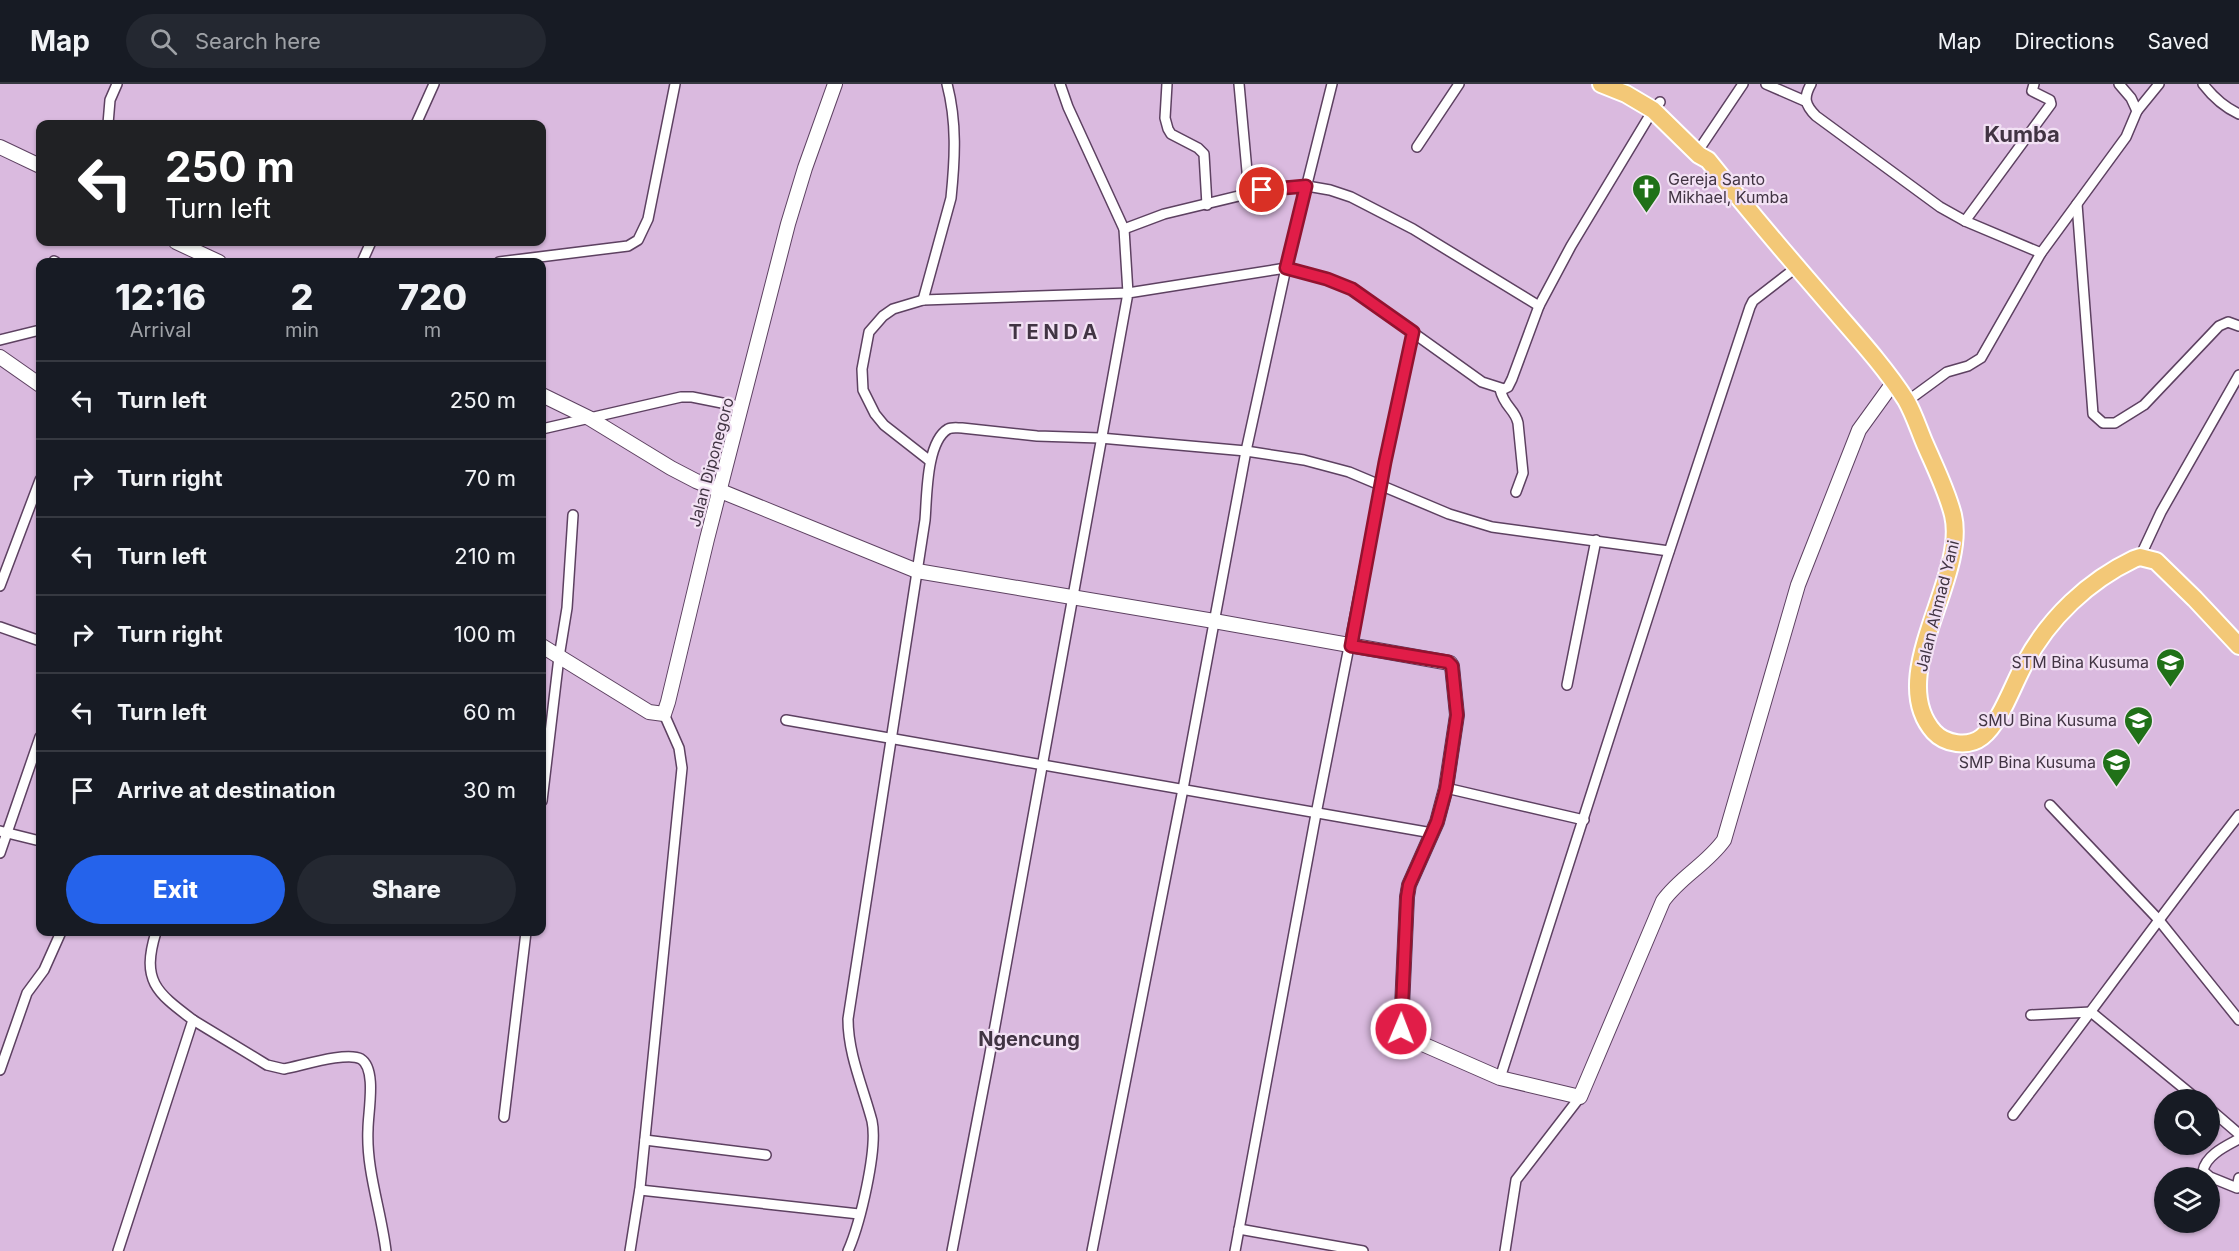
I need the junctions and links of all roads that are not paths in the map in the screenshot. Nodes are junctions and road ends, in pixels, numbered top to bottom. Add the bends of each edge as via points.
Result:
1 (117, 84) edge
2 (434, 84) edge
3 (675, 84) edge
4 (835, 84) edge
5 (947, 84) edge
6 (1060, 84) edge
7 (1167, 84) edge
8 (1239, 84) edge
9 (1332, 84) edge
10 (1459, 84) edge
11 (1601, 84) edge
12 (1631, 84) edge
13 (1743, 84) edge
14 (1766, 84) edge
15 (1811, 84) edge
16 (2034, 84) edge
17 (2119, 84) edge
18 (2159, 84) edge
19 (2204, 84) edge
20 (1805, 101) junction
21 (1656, 106) junction
22 (2137, 111) junction
23 (2239, 114) edge
24 (108, 120) edge
25 (418, 120) edge
26 (0, 147) edge
27 (1417, 147) dead end
28 (1705, 153) junction
29 (36, 164) edge
30 (1306, 186) junction
31 (1248, 193) junction
32 (2077, 204) junction
33 (1208, 205) junction
34 (1965, 220) junction
35 (1124, 229) junction
36 (185, 246) edge
37 (2041, 253) junction
38 (210, 258) edge
39 (531, 258) edge
40 (1797, 267) junction
41 (1286, 268) junction
42 (1128, 292) junction
43 (923, 300) junction
44 (1539, 306) junction
45 (2239, 326) edge
46 (36, 331) edge
47 (1413, 332) junction
48 (0, 340) edge
49 (0, 357) edge
50 (2239, 375) edge
51 (36, 382) edge
52 (1893, 383) junction
53 (1500, 389) junction
54 (546, 397) edge
55 (1906, 402) junction
56 (742, 407) junction
57 (589, 417) junction
58 (546, 428) edge
59 (1100, 438) junction
60 (1246, 451) junction
61 (930, 461) junction
62 (1380, 487) junction
63 (36, 491) edge
64 (720, 491) junction
65 (1516, 492) dead end
66 (573, 515) dead end
67 (1596, 540) junction
68 (1669, 551) junction
69 (2140, 557) junction
70 (917, 571) junction
71 (0, 586) edge
72 (1072, 597) junction
73 (1214, 621) junction
74 (1, 630) edge
75 (36, 640) edge
76 (1351, 646) junction
77 (2239, 646) edge
78 (546, 649) edge
79 (559, 657) junction
80 (1567, 685) dead end
81 (664, 714) junction
82 (786, 720) dead end
83 (892, 738) junction
84 (36, 747) edge
85 (1043, 765) junction
86 (546, 767) edge
87 (1183, 789) junction
88 (1446, 789) junction
89 (2050, 805) dead end
90 (1316, 814) junction
91 (2239, 815) edge
92 (1584, 820) junction
93 (3, 832) edge
94 (1432, 833) junction
95 (36, 841) edge
96 (0, 853) edge
97 (2158, 919) junction
98 (59, 936) edge
99 (155, 936) edge
100 (526, 936) edge
101 (2091, 1012) junction
102 (2031, 1015) dead end
103 (193, 1020) junction
104 (2239, 1020) edge
105 (0, 1070) edge
106 (1500, 1078) junction
107 (2185, 1089) edge
108 (1580, 1097) junction
109 (2013, 1115) dead end
110 (504, 1117) dead end
111 (2220, 1118) edge
112 (2239, 1134) edge
113 (2239, 1138) edge
114 (645, 1140) junction
115 (766, 1155) dead end
116 (2238, 1185) edge
117 (639, 1190) junction
118 (859, 1214) junction
119 (1239, 1229) junction
120 (1312, 1246) edge
121 (118, 1251) edge
122 (386, 1251) edge
123 (630, 1251) edge
124 (848, 1251) edge
125 (952, 1251) edge
126 (1092, 1251) edge
127 (1235, 1251) edge
128 (1363, 1251) edge
129 (1505, 1251) edge

1 - 24 street via 110,100
2 - 25 street
3 - 39 street via 648,219 638,240 628,246
4 - 56 street, Jalan Diponegoro via 788,224
5 - 43 street via 956,140 951,198
6 - 35 street
7 - 33 street via 1168,129 1203,154
8 - 31 street
9 - 30 street
10 - 27 street
11 - 21 highway, Jalan Ahmad Yani
12 - 21 highway, Jalan Ahmad Yani
13 - 28 street
14 - 20 street
15 - 20 street
16 - 34 street via 2032,91 2051,104
17 - 22 street via 2132,98
18 - 22 street
19 - 23 street via 2229,110
20 - 34 street via 1816,116 1923,196
21 - 28 highway, Jalan Ahmad Yani via 1699,155
21 - 44 street
22 - 32 street via 2126,137
26 - 29 street
28 - 40 highway, Jalan Ahmad Yani
30 - 31 street
30 - 41 street
30 - 44 street via 1361,202
31 - 33 street
32 - 37 street
32 - 45 street via 2093,414 2103,423 2115,423 2144,405 2219,326 2228,322
33 - 35 street via 1164,214
34 - 37 street
35 - 42 street
36 - 38 street
37 - 55 street via 1980,358 1947,372
40 - 52 highway, Jalan Ahmad Yani
40 - 68 street via 1750,306
41 - 42 street
41 - 47 street via 1352,289
41 - 60 street
42 - 43 street
42 - 59 street
43 - 61 street via 892,309 883,316 869,332 862,369 863,390 875,414
44 - 53 street via 1512,379 1508,387
46 - 48 street
47 - 53 street via 1482,382
47 - 62 street
49 - 51 street
50 - 69 street via 2161,512
52 - 55 highway, Jalan Ahmad Yani
52 - 108 street via 1859,430 1798,585 1724,840 1663,901
53 - 65 street via 1502,400 1518,423 1523,473
54 - 57 street
55 - 69 highway, Jalan Ahmad Yani via 1946,494 1956,530 1922,652 1918,687 1922,708 1935,734 1957,743 1970,743 1982,737 2026,660 2063,609 2086,588
56 - 57 street via 681,397
56 - 64 street, Jalan Diponegoro
57 - 58 street
57 - 64 street via 671,468
59 - 60 street
59 - 61 street via 952,428 940,437
59 - 72 street
60 - 62 street via 1349,472
60 - 73 street
61 - 70 street
62 - 67 street via 1485,525
62 - 76 street
63 - 71 street
64 - 70 street
64 - 81 street, Jalan Diponegoro
66 - 79 street via 570,585
67 - 68 street
67 - 80 street
68 - 92 street
69 - 77 highway via 2156,561
70 - 72 street
70 - 83 street
72 - 73 street
72 - 85 street
73 - 76 street
73 - 87 street
74 - 75 street
76 - 88 street via 1452,665 1457,715
76 - 90 street
78 - 79 street
79 - 81 street via 649,712
79 - 86 street
81 - 114 street via 679,748 682,768
82 - 83 street
83 - 85 street
83 - 118 street via 848,1019 849,1042 873,1138 873,1157
84 - 93 street
85 - 87 street
85 - 125 street
87 - 90 street
87 - 126 street
88 - 92 street
88 - 94 street
89 - 97 street
90 - 94 street
90 - 119 street
91 - 97 street
92 - 106 street
93 - 95 street
93 - 96 street
94 - 106 street via 1407,897 1401,1029 1411,1039
97 - 101 street
97 - 104 street
98 - 105 street via 44,970 27,993
99 - 103 street via 149,953 153,981 165,998
100 - 110 street
101 - 102 street
101 - 107 street
101 - 109 street
103 - 121 street
103 - 122 street via 276,1068 346,1056 366,1064 370,1073 369,1161
106 - 108 street
108 - 129 street via 1516,1180
111 - 112 street
113 - 116 street via 2211,1158 2203,1171
114 - 115 street
114 - 117 street
117 - 118 street
117 - 123 street
118 - 124 street
119 - 120 street
119 - 127 street
120 - 128 street

